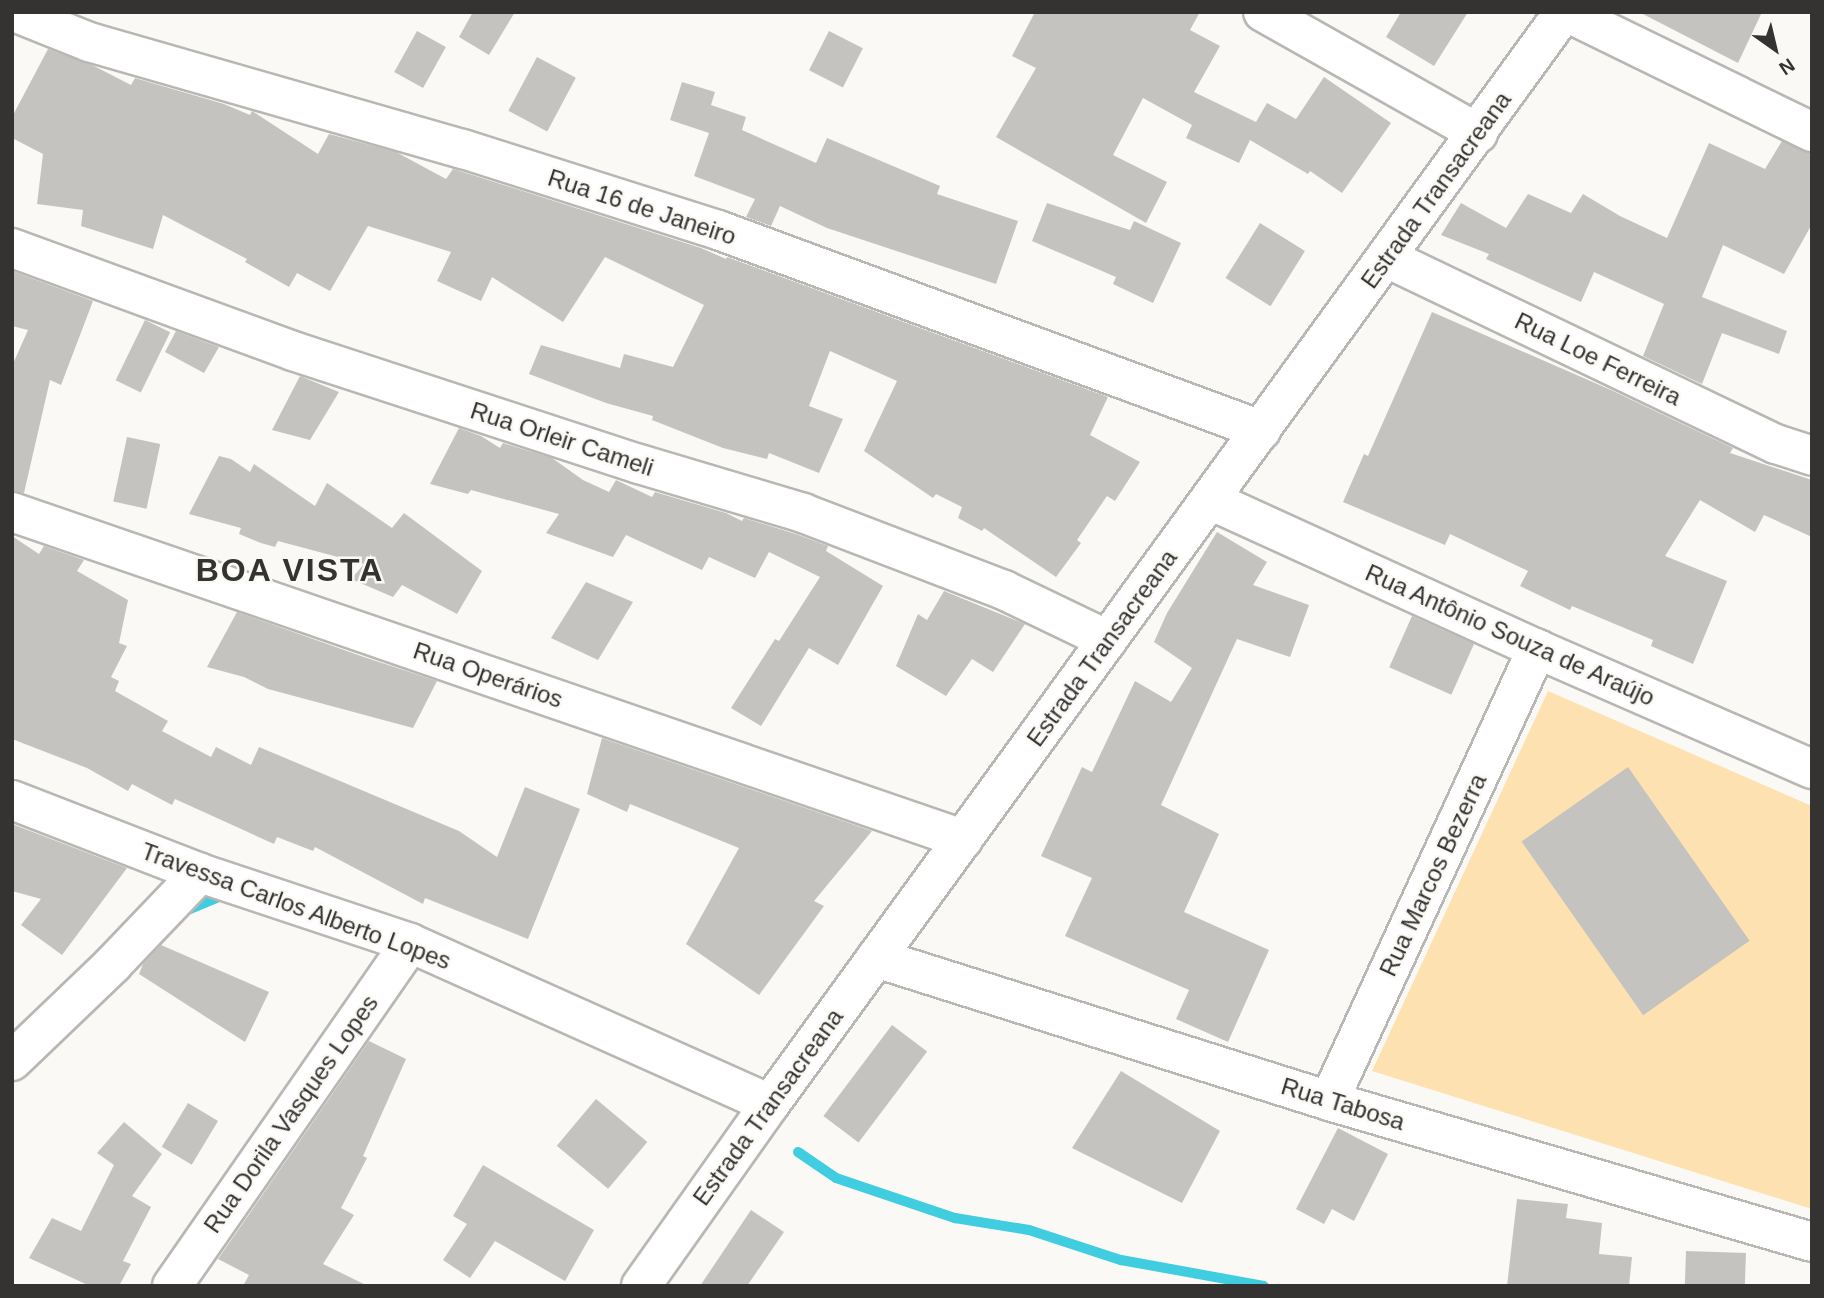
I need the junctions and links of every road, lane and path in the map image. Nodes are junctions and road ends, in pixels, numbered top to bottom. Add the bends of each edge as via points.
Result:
1 (1263, 12) edge
2 (1565, 12) edge
3 (15, 17) edge
4 (1812, 132) edge
5 (1478, 133) junction
6 (12, 248) edge
7 (1387, 258) junction
8 (1261, 430) junction
9 (1812, 456) edge
10 (1210, 500) junction
11 (12, 512) edge
12 (1108, 640) junction
13 (1537, 649) junction
14 (1812, 769) edge
15 (12, 800) edge
16 (962, 839) junction
17 (200, 873) junction
18 (410, 943) junction
19 (876, 958) junction
20 (12, 1060) edge
21 (1329, 1101) junction
22 (770, 1104) junction
23 (1812, 1242) edge
24 (172, 1286) edge
25 (641, 1286) edge

1 - 5 street
2 - 4 street
2 - 5 street, Estrada Transacreana
3 - 8 street, Rua 16 de Janeiro via 463,149 718,230
5 - 7 street, Estrada Transacreana
6 - 12 street, Rua Orleir Cameli via 293,351 803,513 1004,590
7 - 8 street, Estrada Transacreana
7 - 9 street, Rua Loe Ferreira via 1776,444
8 - 10 street, Estrada Transacreana
10 - 12 street, Estrada Transacreana
10 - 13 street, Rua Antônio Souza de Araújo
11 - 16 street, Rua Operários
12 - 16 street, Estrada Transacreana
13 - 14 street, Rua Antônio Souza de Araújo
13 - 21 street, Rua Marcos Bezerra
15 - 17 street, Travessa Carlos Alberto Lopes
16 - 19 street, Estrada Transacreana
17 - 18 street, Travessa Carlos Alberto Lopes
17 - 20 street
18 - 22 street, Travessa Carlos Alberto Lopes
18 - 24 street, Rua Dorila Vasques Lopes
19 - 21 street, Rua Tabosa
19 - 22 street, Estrada Transacreana
21 - 23 street, Rua Tabosa
22 - 25 street, Estrada Transacreana

